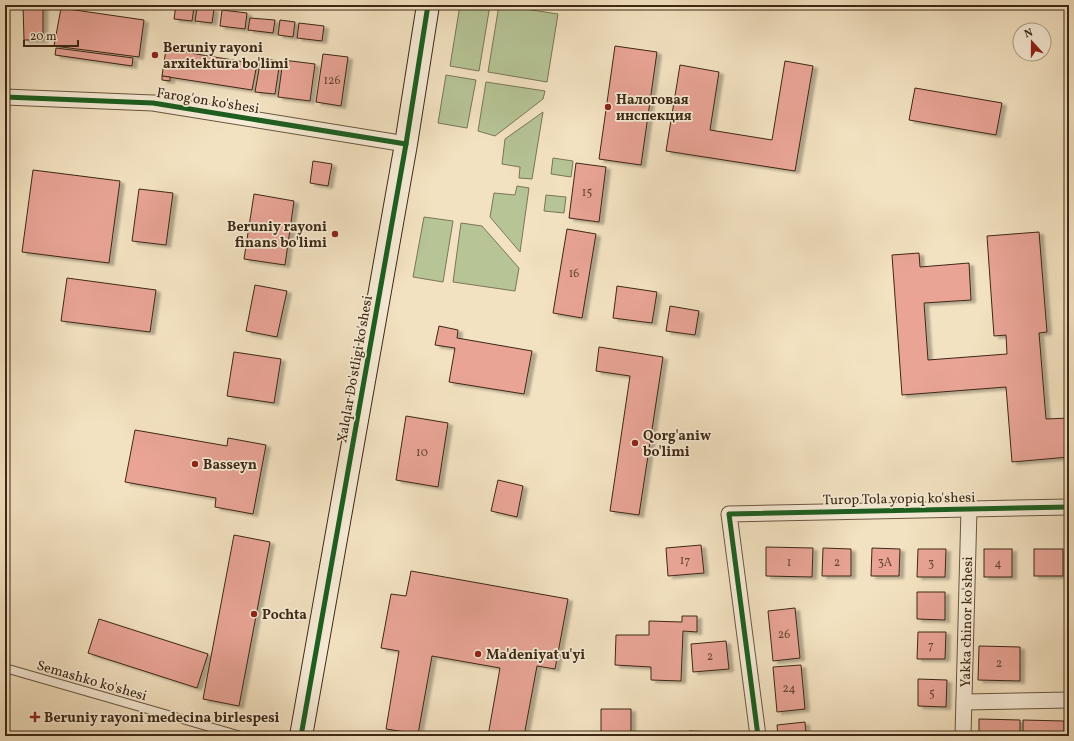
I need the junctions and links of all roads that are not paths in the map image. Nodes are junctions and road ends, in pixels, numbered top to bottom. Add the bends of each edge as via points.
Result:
1 (428, 5) edge
2 (5, 97) edge
3 (406, 144) junction
4 (1069, 507) edge
5 (969, 509) junction
6 (5, 668) edge
7 (1069, 700) edge
8 (964, 702) junction
9 (241, 736) edge
10 (302, 736) edge
11 (758, 736) edge
12 (963, 736) edge

1 - 3 street, Xalqlar Do'stligi ko'shesi
2 - 3 street, Farog'on ko'shesi via 153,103
3 - 10 street, Xalqlar Do'stligi ko'shesi
4 - 5 street, Turop Tola yopiq ko'shesi
5 - 8 street, Yakka chinor ko'shesi
5 - 11 street, Turop Tola yopiq ko'shesi via 729,514
6 - 9 lane, Semashko ko'shesi
7 - 8 street
8 - 12 street, Yakka chinor ko'shesi

